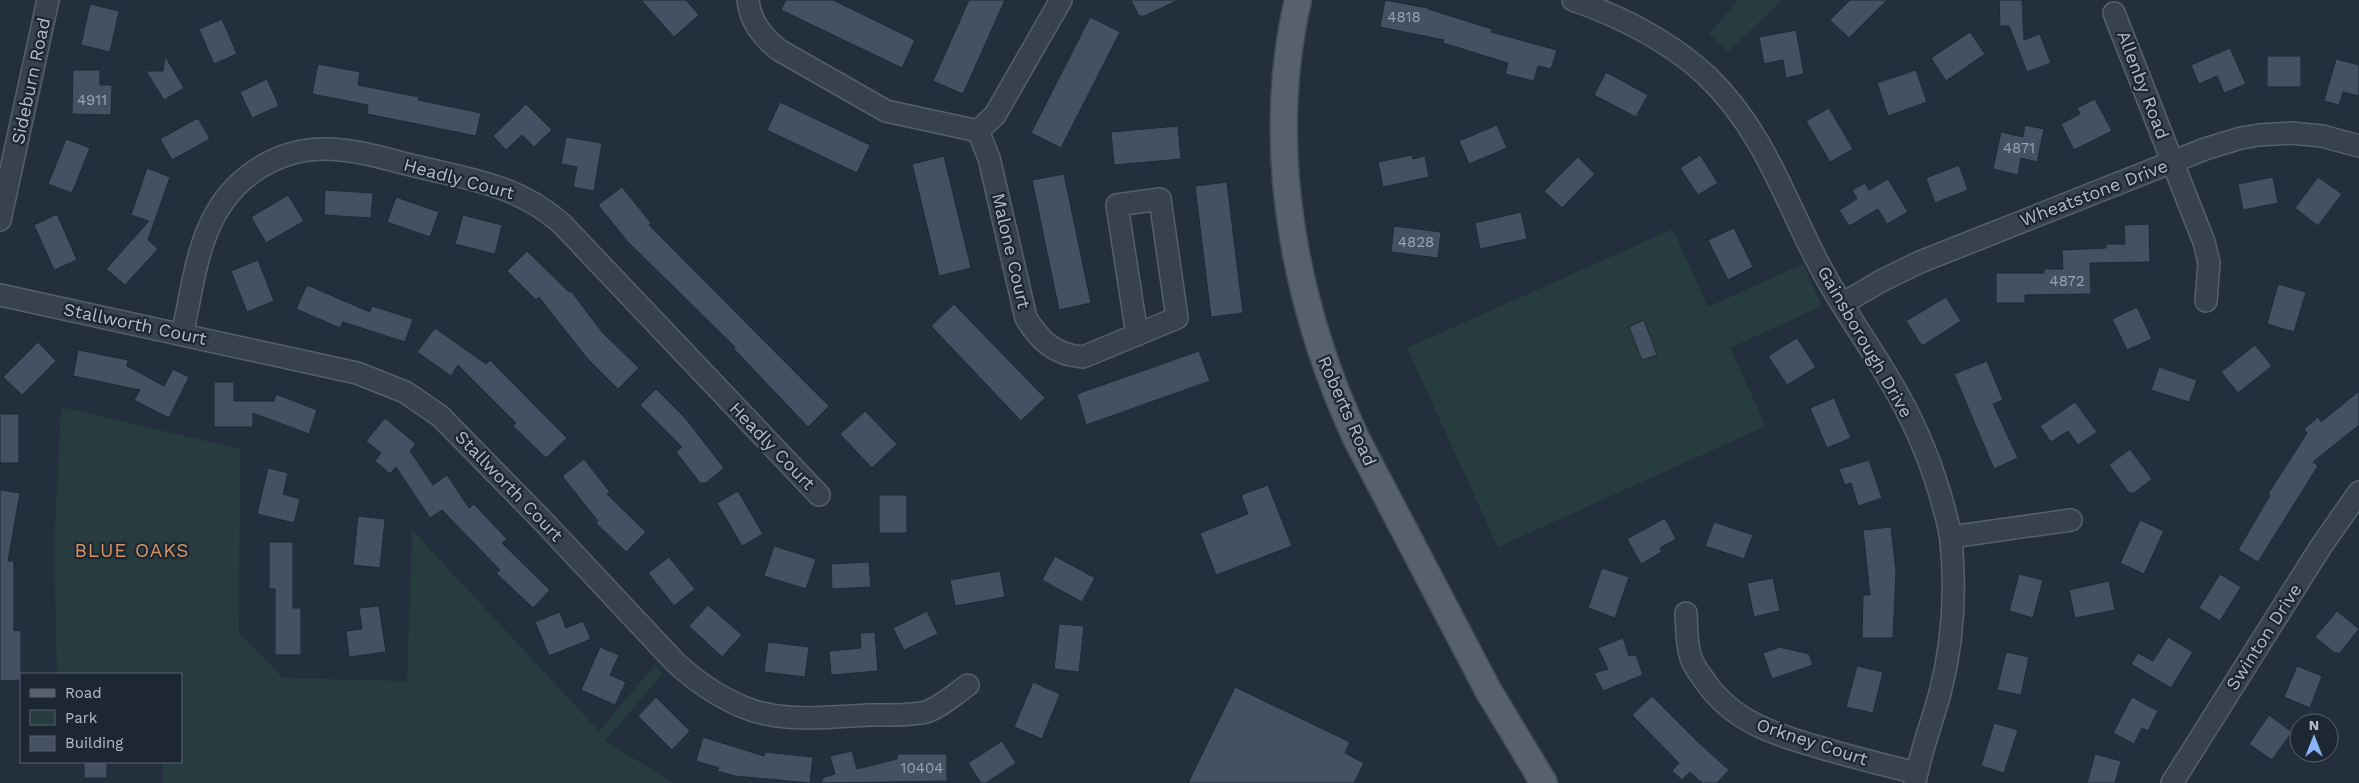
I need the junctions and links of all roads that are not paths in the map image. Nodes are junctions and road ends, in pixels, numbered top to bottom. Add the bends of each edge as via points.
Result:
1 (48, 0) edge
2 (748, 0) edge
3 (1061, 0) edge
4 (1298, 0) edge
5 (1574, 0) edge
6 (2114, 13) dead end
7 (978, 131) junction
8 (2359, 146) edge
9 (2173, 162) junction
10 (0, 220) edge
11 (0, 295) edge
12 (2206, 301) dead end
13 (1842, 304) junction
14 (182, 335) junction
15 (1137, 335) junction
16 (2359, 492) edge
17 (819, 495) dead end
18 (2071, 520) dead end
19 (1951, 536) junction
20 (1686, 613) dead end
21 (968, 685) dead end
22 (1916, 778) edge
23 (1544, 783) edge
24 (2172, 783) edge

1 - 10 street, Sideburn Road
2 - 7 street via 754,23 764,38 779,50 886,111
3 - 7 street via 995,115
4 - 23 main road, Roberts Road via 1286,73 1284,127 1288,187 1304,293 1322,354 1357,440 1488,690
5 - 13 street, Gainsborough Drive via 1656,38 1706,76 1735,107 1768,156 1804,235
6 - 9 street, Allenby Road
7 - 15 street, Malone Court via 989,158 1026,318 1036,334 1051,349 1083,357
8 - 9 street, Wheatstone Drive via 2322,136 2291,133 2259,135 2205,149
9 - 12 street, Allenby Road via 2209,263
9 - 13 street, Wheatstone Drive via 1920,262
11 - 14 street, Stallworth Court
13 - 19 street, Gainsborough Drive via 1890,381 1915,429 1934,474
14 - 17 street, Headly Court via 203,244 216,211 259,166 290,153 314,149 342,150 488,183 524,197 561,223
14 - 21 street, Stallworth Court via 357,373 424,403 542,520 676,663 722,698 754,711 787,717 906,714 926,712
15 - 15 street, Malone Court via 1178,318 1160,199 1117,205
16 - 24 street, Swinton Drive via 2320,548
18 - 19 street
19 - 22 street, Gainsborough Drive via 1954,597 1949,650
20 - 22 street, Orkney Court via 1688,646 1694,664 1711,690 1736,713 1793,740

